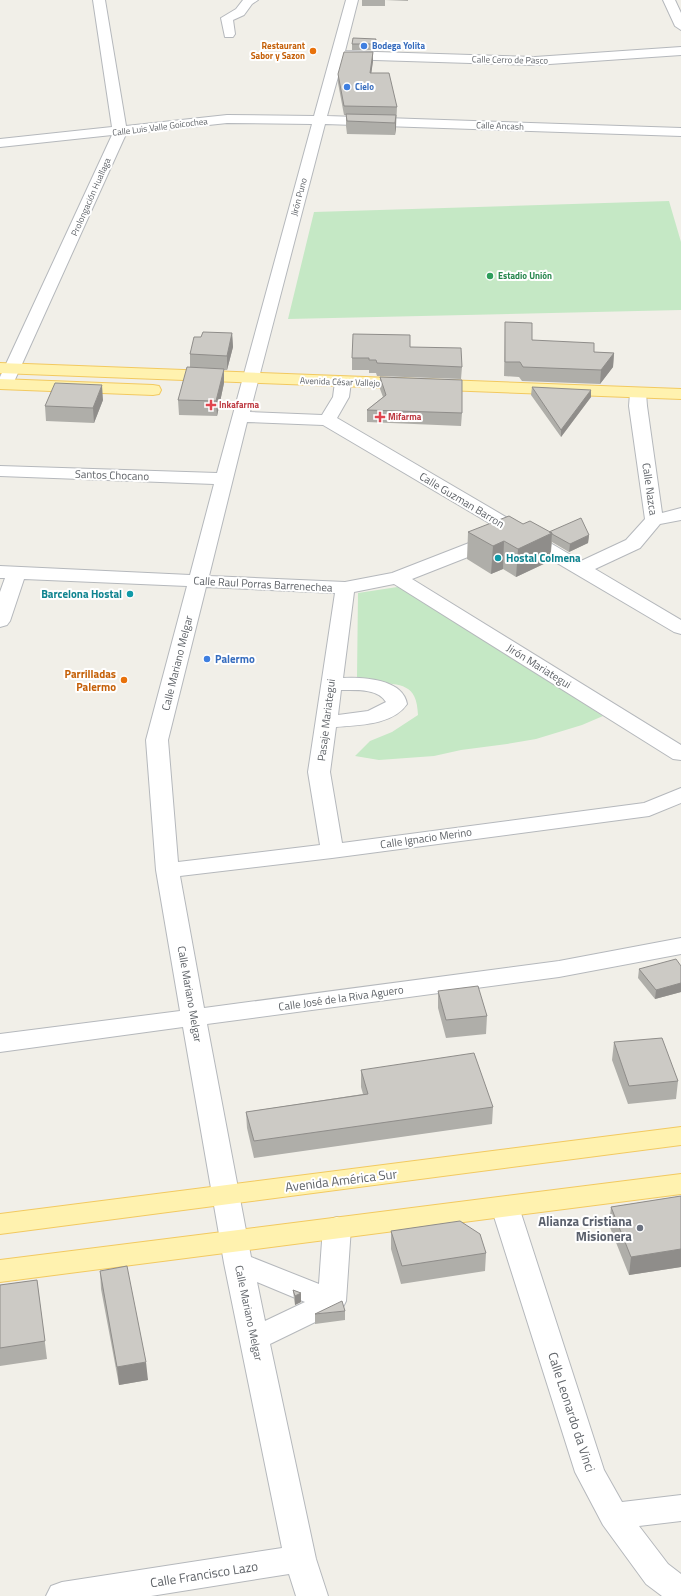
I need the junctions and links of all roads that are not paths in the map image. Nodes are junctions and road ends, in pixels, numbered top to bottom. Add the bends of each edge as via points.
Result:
1 (99, 0) edge
2 (252, 0) edge
3 (352, 0) edge
4 (669, 0) edge
5 (681, 26) edge
6 (229, 34) dead end
7 (680, 53) edge
8 (338, 55) junction
9 (320, 120) junction
10 (120, 132) junction
11 (681, 132) edge
12 (0, 144) edge
13 (6, 369) edge
14 (2, 384) edge
15 (247, 390) junction
16 (168, 391) dead end
17 (337, 392) junction
18 (681, 394) edge
19 (638, 400) junction
20 (681, 408) edge
21 (240, 417) junction
22 (327, 420) junction
23 (0, 471) edge
24 (224, 479) junction
25 (681, 514) edge
26 (654, 520) junction
27 (516, 532) junction
28 (580, 569) junction
29 (8, 572) edge
30 (397, 578) junction
31 (198, 581) junction
32 (345, 588) junction
33 (0, 621) edge
34 (681, 628) edge
35 (331, 684) junction
36 (327, 722) junction
37 (681, 754) edge
38 (681, 795) edge
39 (332, 851) junction
40 (167, 870) junction
41 (681, 946) edge
42 (194, 1018) junction
43 (0, 1043) edge
44 (681, 1136) edge
45 (681, 1184) edge
46 (225, 1196) junction
47 (505, 1207) junction
48 (0, 1224) edge
49 (337, 1227) junction
50 (236, 1251) junction
51 (0, 1271) edge
52 (332, 1301) junction
53 (254, 1340) junction
54 (681, 1508) edge
55 (614, 1516) junction
56 (300, 1559) junction
57 (681, 1592) edge
58 (62, 1596) edge
59 (312, 1596) edge

1 - 10 street
2 - 6 street via 248,1 240,12 227,18
3 - 8 street, Jirón Puno
4 - 5 street
7 - 8 street, Calle Cerro de Pasco via 535,61
8 - 9 street, Jirón Puno
9 - 10 street, Calle Luis Valle Goicochea via 227,119
9 - 11 street, Calle Ancash
9 - 15 street, Jirón Puno
10 - 12 street, Calle Luis Valle Goicochea
10 - 13 street, Prolongación Huallaga
13 - 14 street, Prolongación Huallaga
13 - 15 main road, Avenida César Vallejo
14 - 16 main road
15 - 17 main road, Avenida César Vallejo
15 - 21 street, Calle Mariano Melgar
17 - 19 main road, Avenida César Vallejo
17 - 22 street
18 - 19 main road, Avenida César Vallejo
19 - 20 main road, Avenida César Vallejo
19 - 26 street, Calle Nazca
21 - 22 street
21 - 24 street, Calle Mariano Melgar
22 - 27 street, Calle Guzman Barron
23 - 24 street, Santos Chocano
24 - 31 street, Calle Mariano Melgar
25 - 26 street
26 - 28 street, Calle Nazca via 633,544
27 - 28 street, Calle Guzman Barron
27 - 30 street, Calle Raul Porras Barrenechea
28 - 34 street, Calle Guzman Barron
29 - 31 street, Calle Raul Porras Barrenechea
29 - 33 street
30 - 32 street, Calle Raul Porras Barrenechea
30 - 37 street, Jirón Mariategui
31 - 32 street, Calle Raul Porras Barrenechea
31 - 40 street, Calle Mariano Melgar via 157,740
32 - 35 street, Pasaje Mariategui
35 - 36 street, Pasaje Mariategui
35 - 36 street via 370,684 380,687 388,690 396,698 396,704 391,709 372,717
36 - 39 street, Pasaje Mariategui via 319,772
38 - 39 street, Calle Ignacio Merino via 650,809
39 - 40 street, Calle Ignacio Merino
40 - 42 street, Calle Mariano Melgar
41 - 42 street, Calle José de la Riva Aguero via 559,969
42 - 43 street, Calle José de la Riva Aguero
42 - 46 street, Calle Mariano Melgar
44 - 46 main road, Avenida América Sur
45 - 47 main road
46 - 48 main road, Avenida América Sur
46 - 50 street, Calle Mariano Melgar
47 - 49 main road
47 - 55 street, Calle Leonardo da Vinci via 590,1472
49 - 50 main road
49 - 52 street
50 - 51 main road
50 - 52 street
50 - 53 street, Calle Mariano Melgar
52 - 53 street
53 - 56 street, Calle Mariano Melgar
54 - 55 street
55 - 57 street, Calle Leonardo da Vinci via 657,1574
56 - 58 street, Calle Francisco Lazo
56 - 59 street, Calle Mariano Melgar

